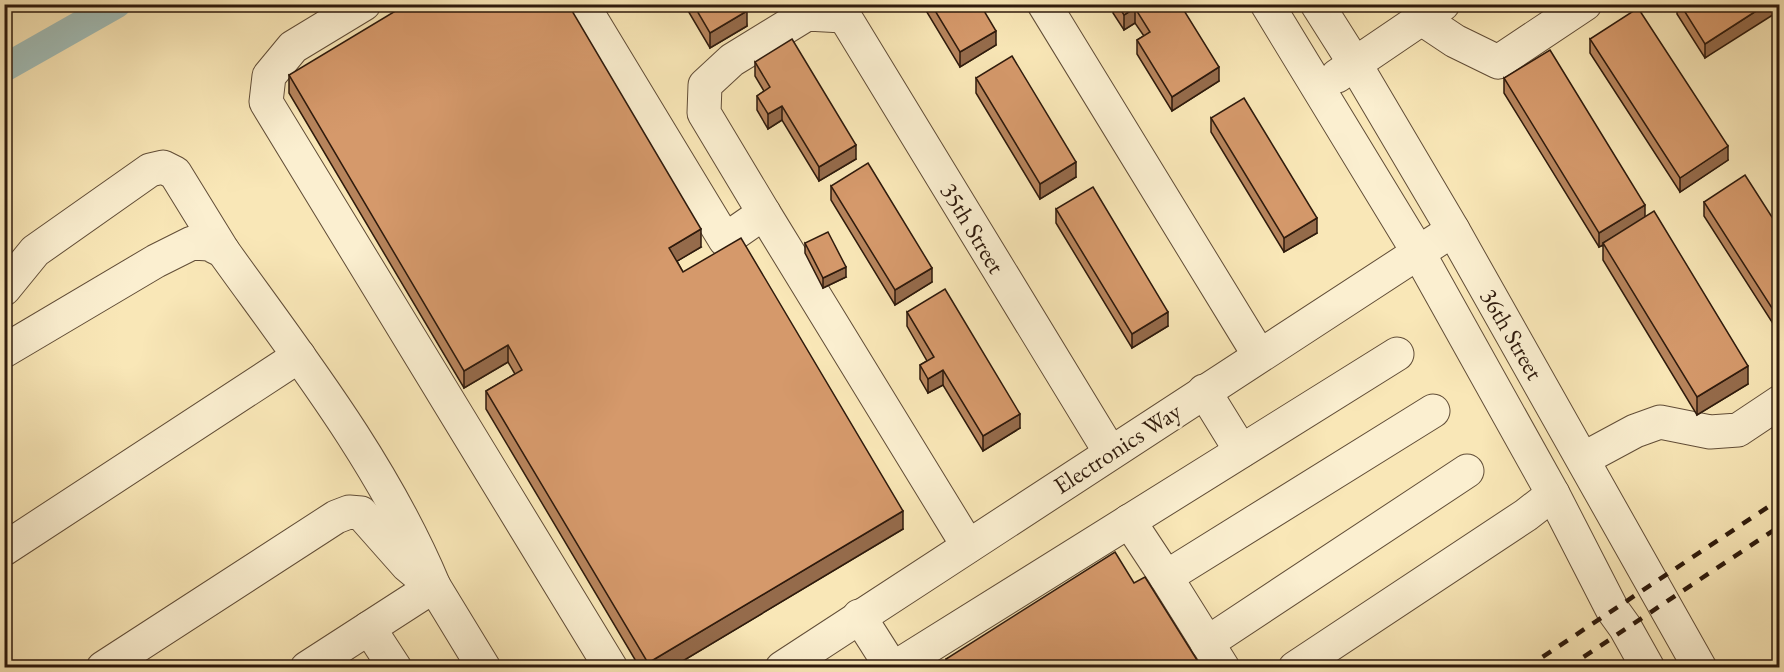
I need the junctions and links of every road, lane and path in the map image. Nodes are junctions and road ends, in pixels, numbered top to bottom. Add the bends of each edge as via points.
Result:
1 (364, 4) edge
2 (582, 4) edge
3 (1044, 4) edge
4 (1267, 4) edge
5 (1317, 4) edge
6 (1585, 4) edge
7 (840, 10) edge
8 (1432, 12) edge
9 (792, 13) edge
10 (1355, 64) junction
11 (1318, 88) junction
12 (764, 213) junction
13 (1453, 230) junction
14 (223, 251) junction
15 (1418, 252) junction
16 (4, 289) edge
17 (4, 351) edge
18 (1397, 354) dead end
19 (1259, 355) junction
20 (299, 356) junction
21 (1204, 391) junction
22 (1779, 402) edge
23 (1433, 411) dead end
24 (1241, 451) junction
25 (1110, 452) junction
26 (1583, 459) junction
27 (1467, 471) dead end
28 (1553, 495) junction
29 (1129, 521) junction
30 (968, 546) junction
31 (4, 549) edge
32 (1166, 577) junction
33 (434, 586) junction
34 (860, 616) junction
35 (369, 628) junction
36 (1215, 655) edge
37 (791, 665) edge
38 (897, 667) edge
39 (103, 668) edge
40 (307, 668) edge
41 (395, 668) edge
42 (484, 668) edge
43 (611, 668) edge
44 (1295, 668) edge
45 (1648, 668) edge
46 (1700, 668) edge

1 - 43 street via 293,47 269,76 266,102
2 - 12 street via 725,240
3 - 19 street
4 - 11 street, 36th Street
5 - 10 street, 36th Street
6 - 8 street via 1498,62 1455,41
7 - 9 street
7 - 25 street, 35th Street
8 - 10 street
9 - 12 street via 705,85 704,113
10 - 11 street
10 - 13 street, 36th Street
11 - 15 street, 36th Street
12 - 30 street
13 - 15 street, Electronics Way
13 - 26 street, 36th Street
14 - 16 street via 176,174 163,167 150,170 35,251
14 - 17 street via 209,244 192,243
14 - 20 street
15 - 19 street, Electronics Way
15 - 28 street, 36th Street
18 - 24 street
19 - 21 street, Electronics Way
20 - 31 street
20 - 33 street via 356,438
21 - 24 street
21 - 25 street, Electronics Way
22 - 26 street via 1738,430 1710,432 1660,422
23 - 32 street
24 - 29 street
25 - 30 street, Electronics Way
26 - 46 street, 36th Street
27 - 36 street
28 - 44 street
28 - 45 street, 36th Street via 1612,609
29 - 32 street
29 - 38 street
30 - 34 street, Electronics Way
32 - 36 street
33 - 35 street
33 - 39 street via 407,565 361,513 349,512
33 - 42 street
34 - 37 street, Electronics Way
34 - 38 street
35 - 40 street
35 - 41 street

